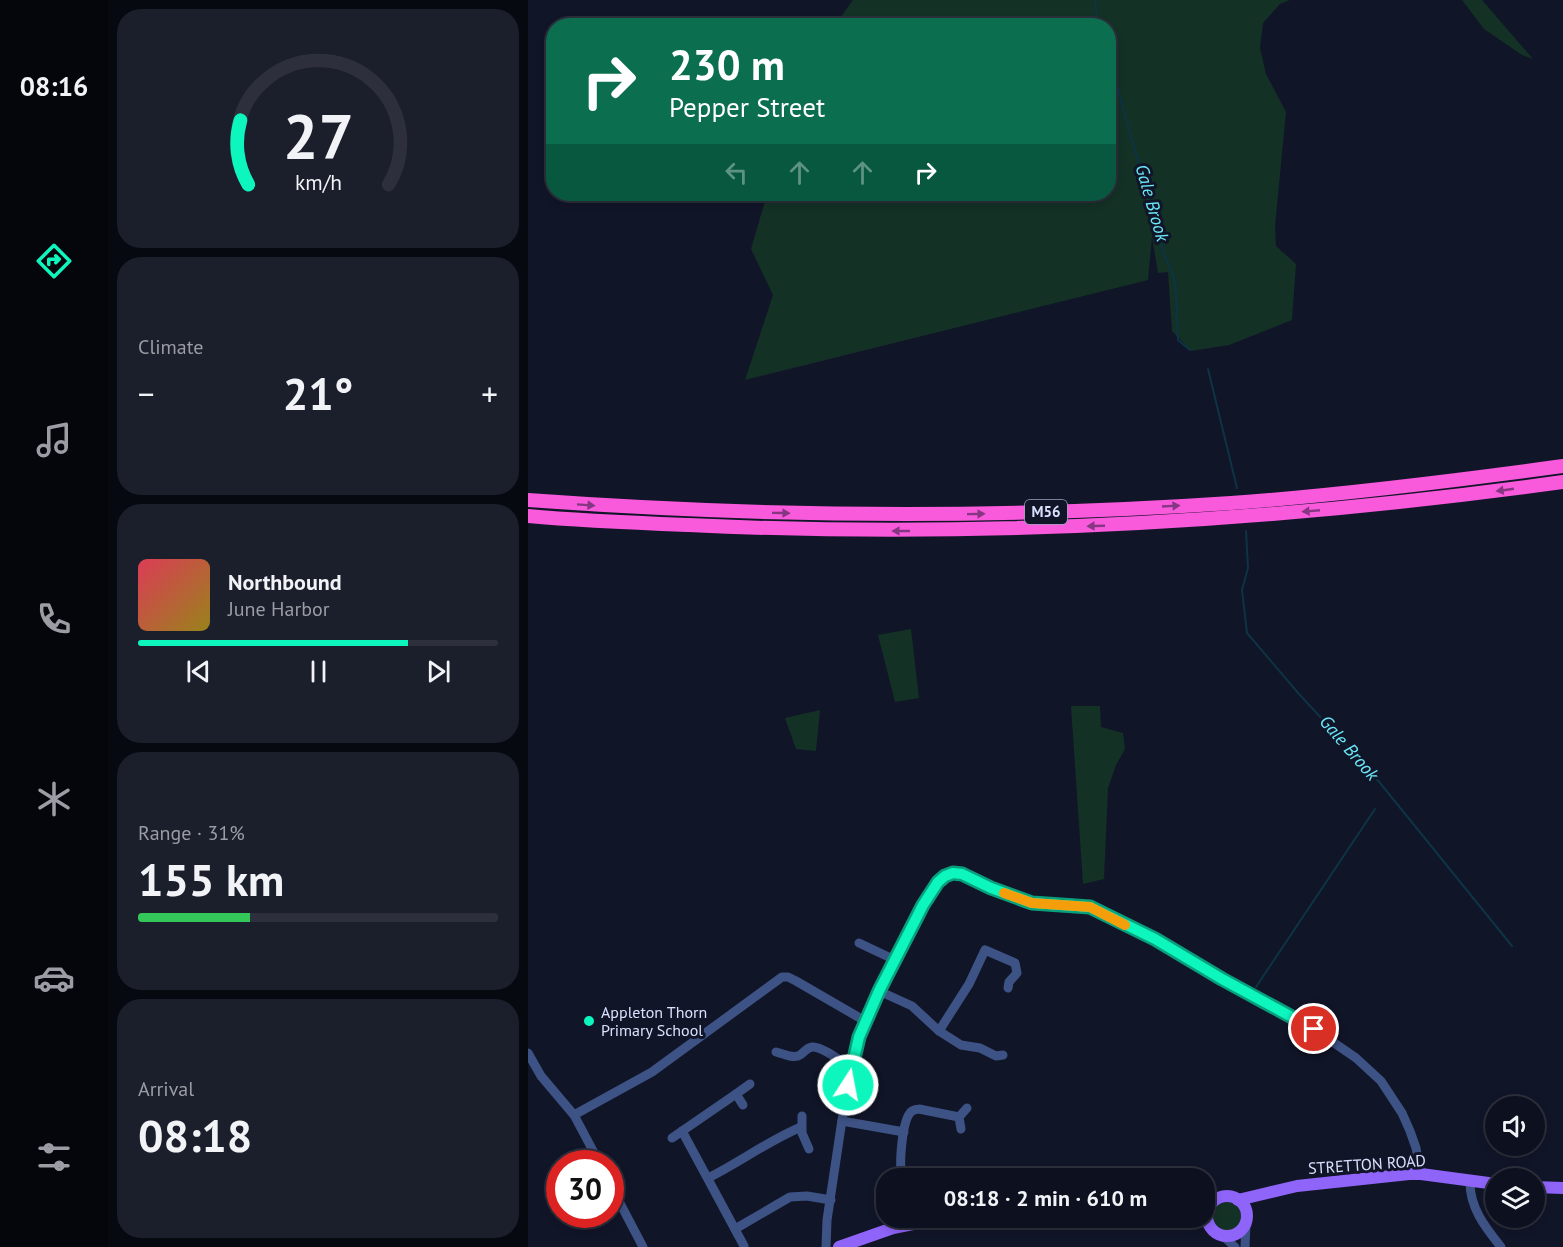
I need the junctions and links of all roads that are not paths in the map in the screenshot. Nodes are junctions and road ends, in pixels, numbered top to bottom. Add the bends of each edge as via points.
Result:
1 (1563, 466) edge
2 (1563, 482) edge
3 (528, 500) edge
4 (528, 516) edge
5 (856, 944) dead end
6 (895, 960) junction
7 (1008, 988) dead end
8 (879, 991) junction
9 (865, 1021) junction
10 (939, 1031) junction
11 (777, 1052) dead end
12 (528, 1053) edge
13 (1004, 1055) dead end
14 (851, 1068) junction
15 (750, 1084) dead end
16 (736, 1094) junction
17 (743, 1105) dead end
18 (967, 1108) dead end
19 (573, 1115) junction
20 (802, 1116) dead end
21 (959, 1117) junction
22 (842, 1121) junction
23 (801, 1127) junction
24 (961, 1129) dead end
25 (682, 1131) junction
26 (904, 1132) junction
27 (672, 1138) dead end
28 (809, 1149) dead end
29 (592, 1150) edge
30 (900, 1168) edge
31 (1421, 1174) junction
32 (708, 1178) junction
33 (1470, 1180) junction
34 (1485, 1182) edge
35 (1545, 1187) edge
36 (1563, 1188) edge
37 (1278, 1191) junction
38 (831, 1200) junction
39 (1238, 1200) junction
40 (1215, 1201) edge
41 (624, 1211) edge
42 (1246, 1220) junction
43 (893, 1228) edge
44 (1213, 1228) edge
45 (735, 1229) junction
46 (1222, 1235) junction
47 (744, 1246) edge
48 (643, 1247) edge
49 (826, 1247) edge
50 (839, 1247) edge
51 (1235, 1247) edge
52 (1245, 1247) edge
53 (1501, 1247) edge

3 -> 1 highway, M56 via 753,513 1040,513 1363,492
2 -> 4 highway, M56 via 1329,510 1038,528 841,531
5 - 6 street
6 - 8 street
6 - 31 street via 938,882 953,873 1032,903 1090,907 1280,1009 1356,1058 1381,1081 1402,1113
7 - 10 street via 1019,964 985,950
8 - 9 street
8 - 10 street via 912,1006
9 - 14 street
9 - 19 street via 796,981 782,977 652,1072
10 - 13 street via 961,1045
11 - 14 street via 795,1057 807,1049 820,1048
12 - 19 street
14 - 22 street
15 - 16 street
16 - 17 street
16 - 25 street
18 - 21 street
19 - 29 street
20 - 23 street
21 - 24 street
21 - 26 street via 913,1110
22 - 26 street
22 - 38 street
23 - 28 street
23 - 32 street
25 - 27 street
25 - 32 street
26 - 30 street
31 - 33 main road, STRETTON ROAD
31 - 37 main road, STRETTON ROAD
32 - 45 street
33 - 34 main road, STRETTON ROAD
33 - 53 street via 1474,1208
35 - 36 main road
37 - 39 main road, STRETTON ROAD
37 - 42 main road, STRETTON ROAD via 1257,1204
38 - 45 street via 790,1197
38 - 49 street
39 - 40 main road via 1221,1197
39 - 42 main road via 1246,1210
41 - 48 street
42 - 46 main road via 1234,1235
42 - 52 street
43 - 50 main road
44 - 46 main road
45 - 47 street
46 - 51 street

